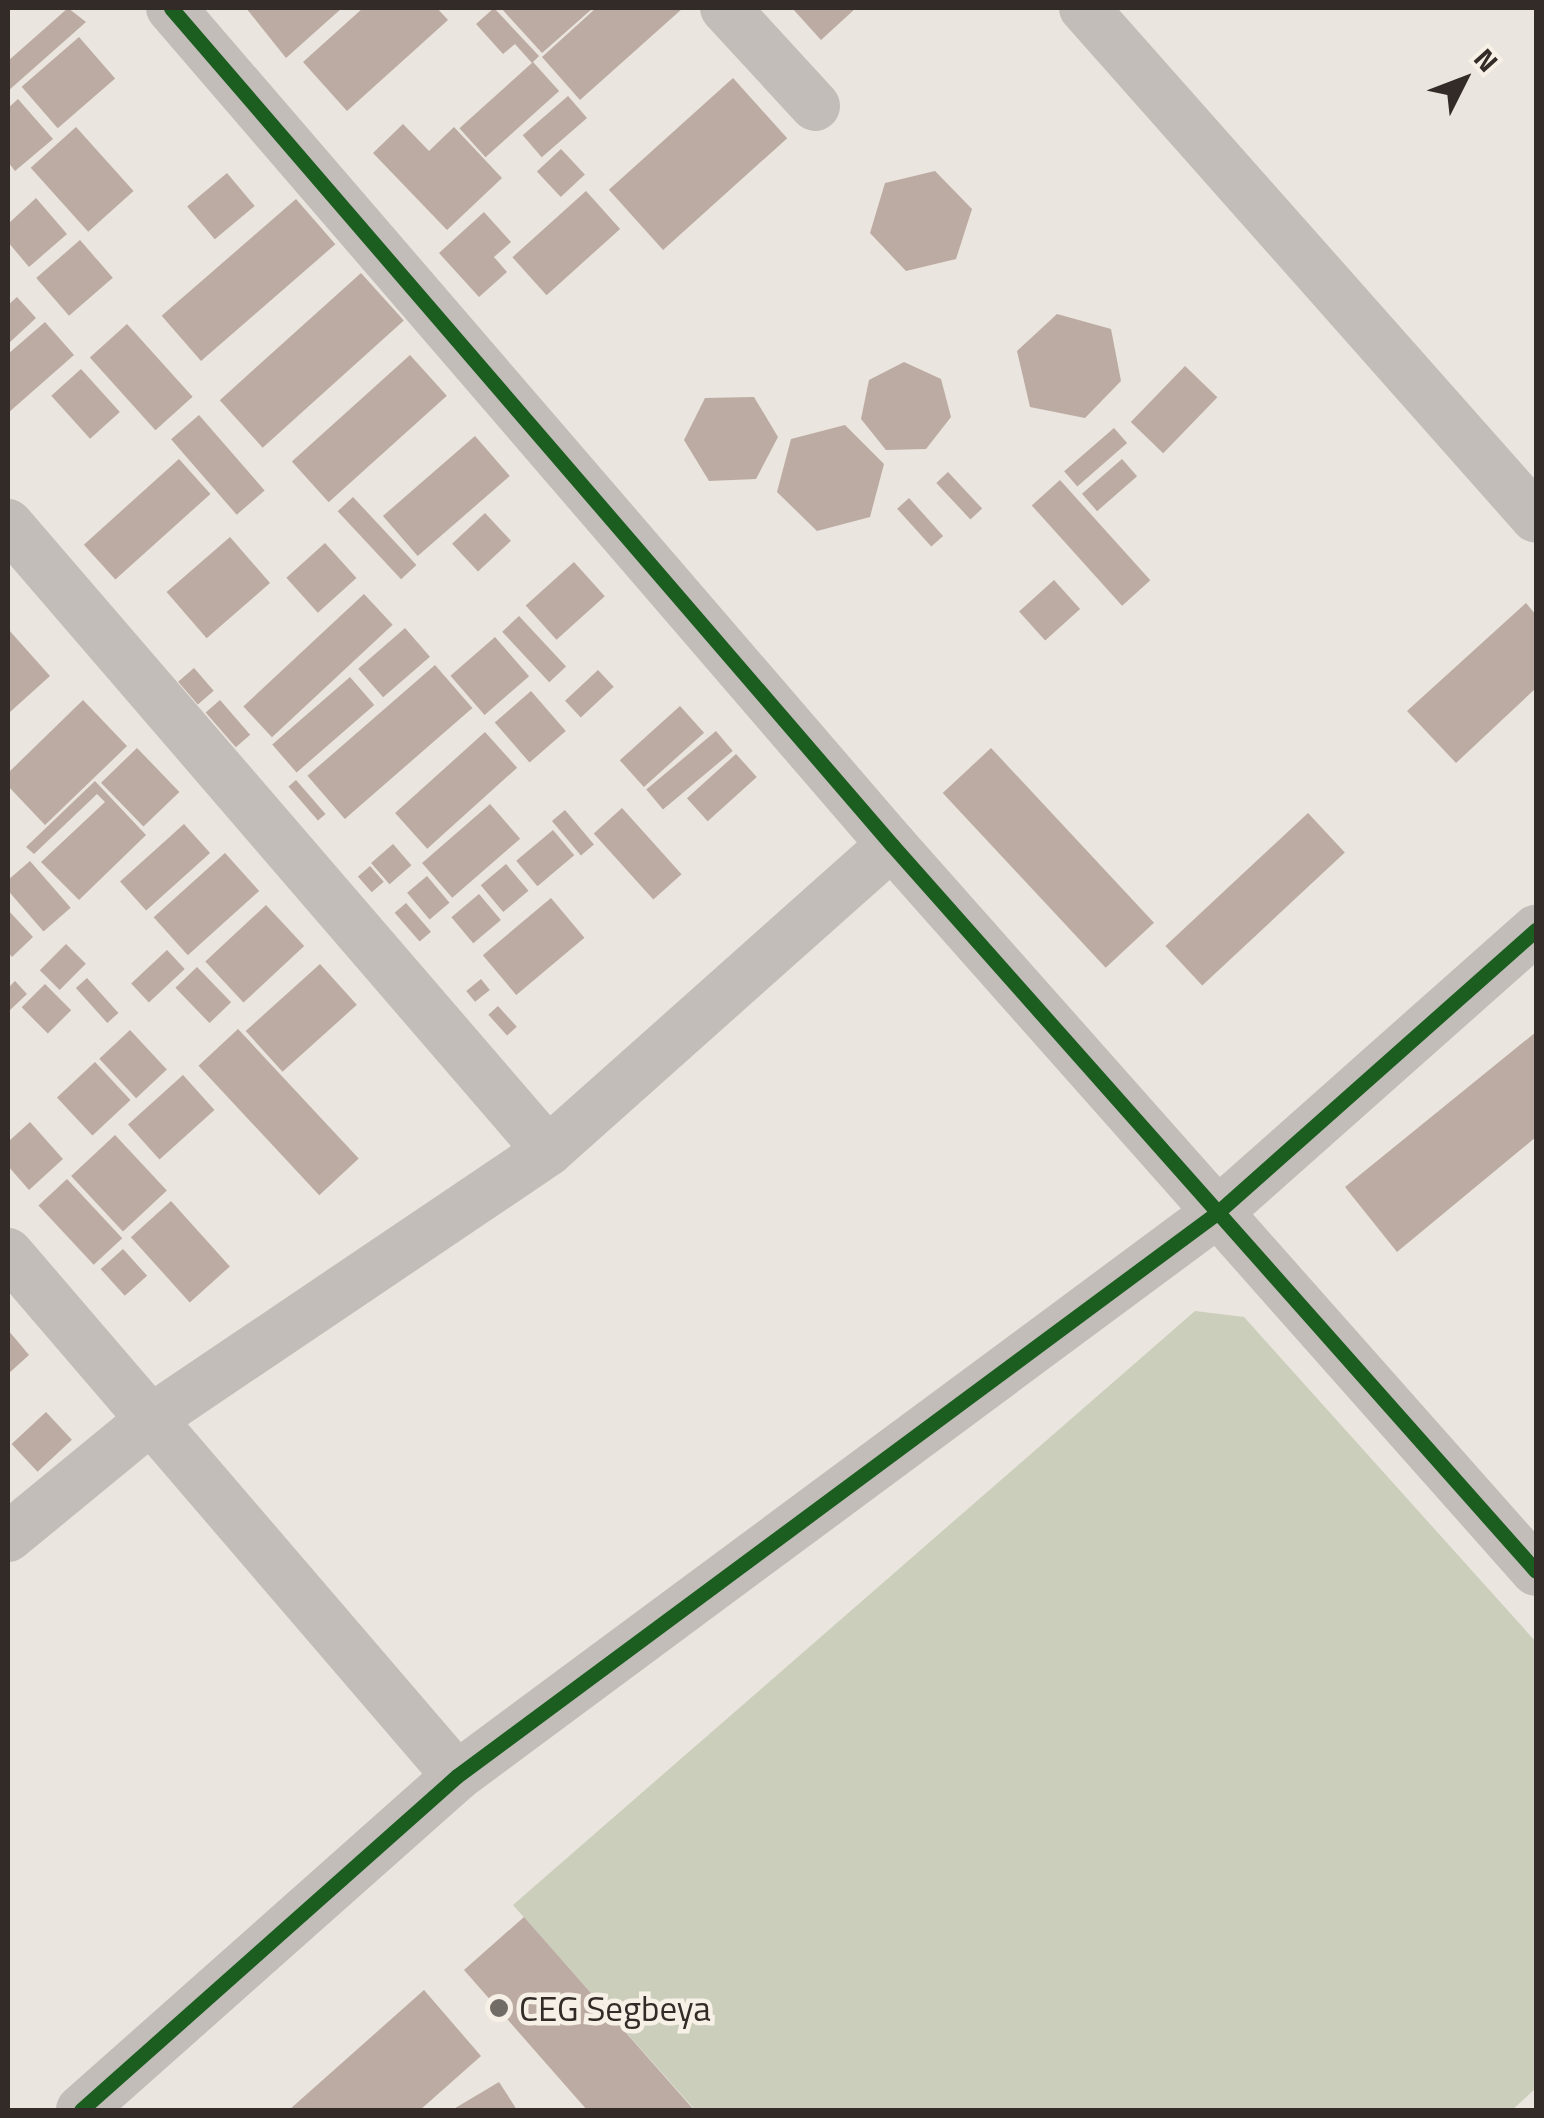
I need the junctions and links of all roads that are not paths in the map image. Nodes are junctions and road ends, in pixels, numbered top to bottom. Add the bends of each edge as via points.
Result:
1 (171, 8) edge
2 (725, 8) edge
3 (1084, 8) edge
4 (814, 106) dead end
5 (1536, 518) edge
6 (8, 524) edge
7 (892, 845) junction
8 (1536, 930) edge
9 (548, 1151) junction
10 (1218, 1212) junction
11 (8, 1253) edge
12 (154, 1417) junction
13 (8, 1537) edge
14 (1536, 1571) edge
15 (457, 1776) junction
16 (81, 2110) edge

1 - 7 street
2 - 4 street
3 - 5 street
6 - 9 street
7 - 9 street
7 - 10 street
8 - 10 street
9 - 12 street
10 - 14 street
10 - 15 street
11 - 12 street
12 - 13 street
12 - 15 street
15 - 16 street

